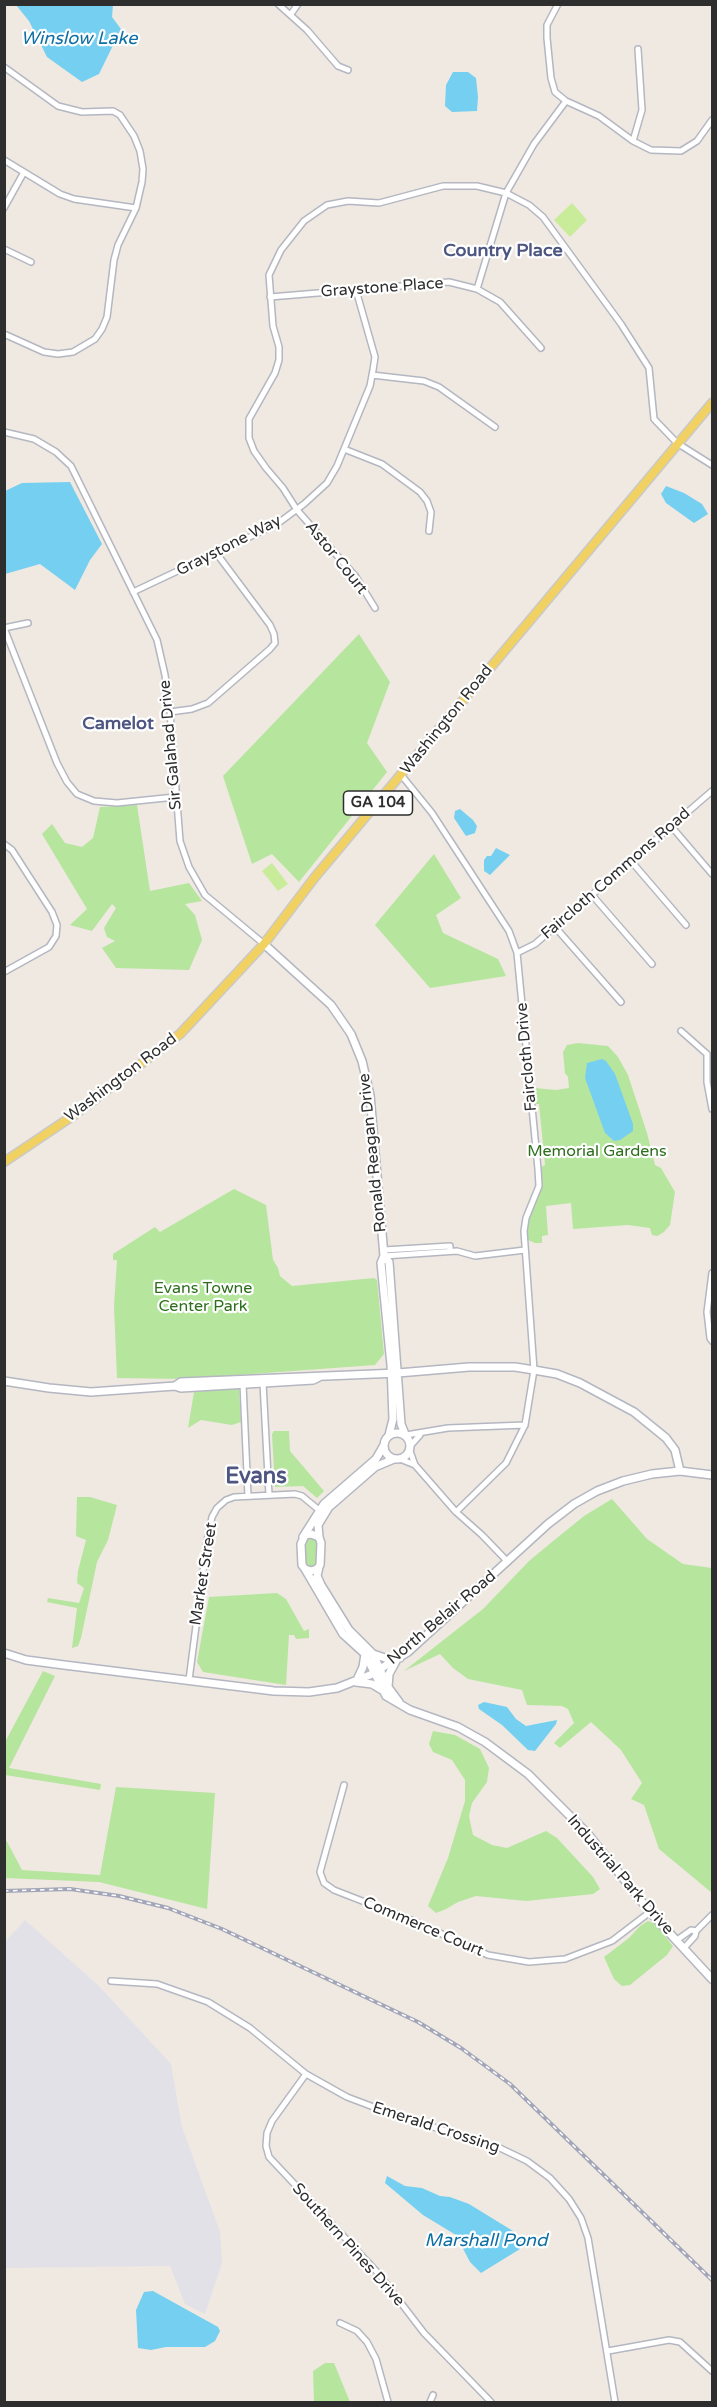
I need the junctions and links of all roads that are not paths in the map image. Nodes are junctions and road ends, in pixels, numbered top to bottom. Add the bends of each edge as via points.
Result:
1 (278, 4) edge
2 (298, 4) edge
3 (558, 4) edge
4 (291, 14) junction
5 (638, 49) dead end
6 (4, 68) edge
7 (348, 70) dead end
8 (566, 102) junction
9 (712, 120) edge
10 (633, 141) junction
11 (4, 160) edge
12 (24, 172) junction
13 (506, 193) junction
14 (4, 208) edge
15 (136, 208) junction
16 (4, 249) edge
17 (31, 262) dead end
18 (477, 289) junction
19 (356, 290) junction
20 (270, 297) junction
21 (4, 334) edge
22 (542, 348) dead end
23 (372, 375) junction
24 (712, 403) edge
25 (495, 428) dead end
26 (4, 432) edge
27 (677, 443) junction
28 (344, 449) junction
29 (712, 465) edge
30 (297, 510) junction
31 (429, 531) dead end
32 (217, 554) junction
33 (133, 592) junction
34 (375, 608) dead end
35 (28, 623) dead end
36 (4, 628) edge
37 (170, 712) junction
38 (402, 776) junction
39 (712, 791) edge
40 (175, 797) junction
41 (671, 826) junction
42 (4, 844) edge
43 (631, 861) junction
44 (712, 874) edge
45 (592, 895) junction
46 (686, 925) dead end
47 (555, 927) junction
48 (264, 944) junction
49 (517, 953) junction
50 (652, 964) dead end
51 (4, 972) edge
52 (621, 1002) dead end
53 (681, 1031) dead end
54 (710, 1051) edge
55 (712, 1109) edge
56 (4, 1162) edge
57 (525, 1250) junction
58 (384, 1253) junction
59 (712, 1273) edge
60 (712, 1341) edge
61 (534, 1370) junction
62 (394, 1373) junction
63 (263, 1380) junction
64 (4, 1381) edge
65 (243, 1382) junction
66 (525, 1425) junction
67 (422, 1434) junction
68 (389, 1435) junction
69 (405, 1435) junction
70 (384, 1446) junction
71 (410, 1448) junction
72 (397, 1459) junction
73 (415, 1465) junction
74 (680, 1471) junction
75 (712, 1475) edge
76 (269, 1495) junction
77 (249, 1496) junction
78 (319, 1510) junction
79 (456, 1512) junction
80 (303, 1537) junction
81 (319, 1537) junction
82 (508, 1562) junction
83 (319, 1567) junction
84 (305, 1569) junction
85 (339, 1621) junction
86 (4, 1653) edge
87 (369, 1654) junction
88 (398, 1659) junction
89 (377, 1671) junction
90 (189, 1680) junction
91 (356, 1682) junction
92 (385, 1689) junction
93 (344, 1785) dead end
94 (650, 1912) junction
95 (712, 1915) edge
96 (696, 1931) junction
97 (677, 1941) junction
98 (684, 1948) junction
99 (712, 1979) edge
100 (111, 1981) dead end
101 (306, 2074) junction
102 (340, 2323) dead end
103 (608, 2351) junction
104 (712, 2371) edge
105 (433, 2395) dead end
106 (388, 2403) edge
107 (430, 2403) edge
108 (491, 2403) edge
109 (615, 2403) edge

1 - 4 street
2 - 4 street
3 - 8 street via 547,25 547,38 555,92
4 - 7 street via 338,66
5 - 10 street via 642,110
6 - 15 street via 58,106 120,115 140,152 142,182
8 - 10 street via 599,116
8 - 13 street via 534,144
9 - 10 street via 697,141 681,151 651,150
11 - 12 street
12 - 14 street
12 - 15 street via 60,194
13 - 18 street
13 - 20 street, Astor Court via 477,186 443,186 379,203 348,201 327,205 304,221 281,250 269,275
13 - 27 street, Astor Court via 543,217 621,324 649,368 654,419
15 - 21 street via 118,245 107,317 94,339 73,352 58,354
16 - 17 street
18 - 19 street, Graystone Place via 449,282
18 - 22 street, Graystone Place via 500,302
19 - 20 street, Graystone Place
19 - 23 street, Graystone Way via 375,357
20 - 30 street, Astor Court via 279,360 249,419 249,438 254,451
23 - 25 street via 424,381 439,387
23 - 28 street, Graystone Way
24 - 27 main road, Washington Road / GA 104
26 - 33 street, Sir Galahad Drive via 34,439 71,466
27 - 29 street, Astor Court
27 - 38 main road, Washington Road / GA 104
28 - 30 street, Graystone Way via 327,483
28 - 31 street via 382,464 420,492 431,512
30 - 32 street, Graystone Way
30 - 34 street, Astor Court via 356,578
32 - 33 street, Graystone Way
32 - 37 street via 270,625 274,643 208,703
33 - 37 street, Sir Galahad Drive via 157,640
35 - 36 street
36 - 40 street via 57,763 77,794 94,801 117,803
37 - 40 street, Sir Galahad Drive
38 - 48 main road, Washington Road / GA 104 via 315,877
38 - 49 street, Faircloth Drive via 432,813 509,931
39 - 41 street, Faircloth Commons Road
40 - 48 street, Sir Galahad Drive via 180,841 205,895
41 - 43 street, Faircloth Commons Road
41 - 44 street
42 - 51 street via 12,850 57,925 49,947
43 - 45 street, Faircloth Commons Road
43 - 46 street
45 - 47 street, Faircloth Commons Road
45 - 50 street
47 - 49 street, Faircloth Commons Road via 530,948
47 - 52 street
48 - 56 main road, Washington Road / GA 104 via 180,1034 74,1115
48 - 58 street, Ronald Reagan Drive via 331,1005 351,1034 362,1061 370,1095
49 - 57 street, Faircloth Drive via 539,1186 526,1218
53 - 54 street
54 - 55 street via 707,1082
57 - 58 street via 475,1257 450,1248
57 - 61 street, Faircloth Drive
58 - 62 street, Ronald Reagan Drive via 389,1262
59 - 60 street via 707,1312
61 - 62 street via 469,1367
61 - 66 street, Faircloth Drive
61 - 74 street via 580,1383 634,1412 666,1438 675,1450
62 - 63 street
62 - 68 street, Ronald Reagan Drive
62 - 69 street, Ronald Reagan Drive
63 - 65 street
63 - 76 street
64 - 65 street via 91,1392 175,1386 181,1382
65 - 77 street
66 - 67 street via 442,1428
66 - 79 street, Faircloth Drive via 506,1463
67 - 69 street
67 - 71 street
68 - 69 street
68 - 70 street, Ronald Reagan Drive
69 - 71 street, Ronald Reagan Drive
70 - 72 street via 385,1452
70 - 78 street, Ronald Reagan Drive
71 - 72 street
71 - 73 street
72 - 73 street
72 - 81 street via 375,1467 329,1507 318,1525
73 - 79 street
74 - 75 street, North Belair Road
74 - 82 street, North Belair Road via 623,1480 597,1491 548,1524
76 - 77 street, Market Street
76 - 78 street, Market Street via 298,1494
77 - 90 street, Market Street via 226,1500 212,1517
78 - 80 street, Ronald Reagan Drive
79 - 82 street
80 - 81 street
80 - 84 street via 301,1562
81 - 83 street
82 - 88 street, North Belair Road
83 - 84 street
83 - 85 street via 319,1582
84 - 85 street
85 - 87 street via 343,1634
86 - 90 street, North Belair Road via 26,1660
87 - 88 street
87 - 89 street
87 - 91 street
88 - 89 street, North Belair Road
88 - 92 street
89 - 91 street, North Belair Road
89 - 92 street, Industrial Park Drive
90 - 91 street, North Belair Road via 292,1692 327,1690
91 - 92 street
92 - 94 street, Industrial Park Drive via 401,1704 485,1742 528,1774 588,1834
93 - 94 street, Commerce Court via 320,1872 324,1884 488,1955 529,1962 565,1959 612,1941
94 - 97 street, Industrial Park Drive
95 - 96 street
96 - 97 street via 691,1930
96 - 98 street
97 - 98 street, Industrial Park Drive
98 - 99 street, Industrial Park Drive
100 - 101 street, Emerald Crossing via 157,1984 208,2002 250,2028
101 - 103 street, Emerald Crossing via 363,2104 500,2148 527,2161 549,2178 569,2199 588,2238
101 - 108 street, Southern Pines Drive via 272,2121 267,2133 269,2157 378,2273 424,2333
102 - 106 street via 357,2331 367,2342
103 - 104 street via 669,2340 680,2342
103 - 109 street, Emerald Crossing
105 - 107 street

